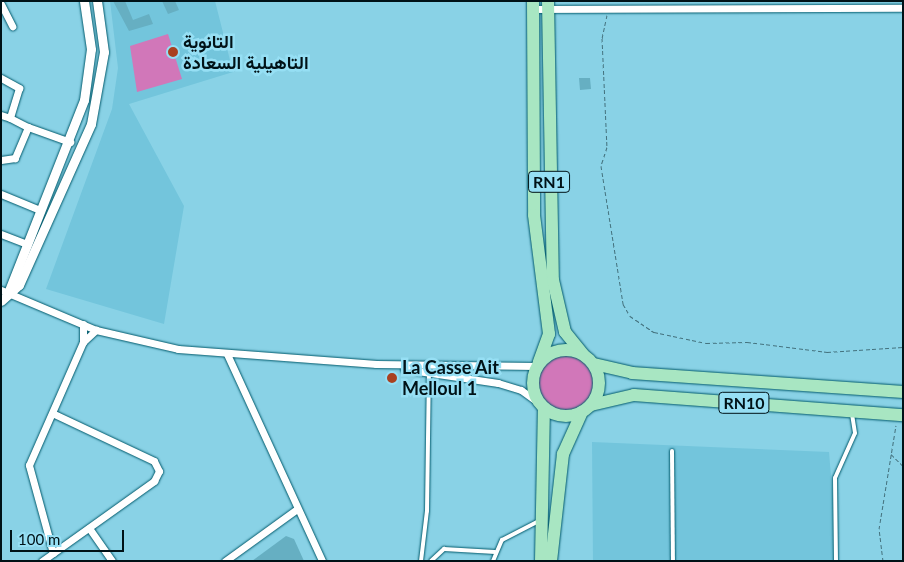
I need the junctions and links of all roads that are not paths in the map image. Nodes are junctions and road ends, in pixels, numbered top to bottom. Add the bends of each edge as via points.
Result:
1 (84, 1) edge
2 (97, 1) edge
3 (1, 4) edge
4 (533, 5) edge
5 (548, 5) edge
6 (903, 8) edge
7 (12, 26) dead end
8 (1, 78) edge
9 (1, 115) edge
10 (10, 118) junction
11 (28, 127) junction
12 (70, 142) junction
13 (1, 160) edge
14 (1, 194) edge
15 (40, 210) junction
16 (1, 234) edge
17 (24, 243) junction
18 (4, 292) edge
19 (1, 302) edge
20 (83, 324) junction
21 (96, 330) junction
22 (83, 342) junction
23 (227, 354) junction
24 (584, 354) junction
25 (376, 364) junction
26 (538, 364) junction
27 (594, 364) junction
28 (429, 374) junction
29 (903, 392) edge
30 (542, 406) junction
31 (586, 409) junction
32 (851, 411) junction
33 (54, 414) junction
34 (901, 414) edge
35 (672, 452) dead end
36 (297, 509) junction
37 (543, 519) junction
38 (89, 528) junction
39 (494, 552) junction
40 (53, 553) junction
41 (42, 561) edge
42 (112, 561) edge
43 (226, 561) edge
44 (322, 561) edge
45 (420, 561) edge
46 (431, 561) edge
47 (493, 561) edge
48 (541, 561) edge
49 (551, 561) edge
50 (673, 561) edge
51 (836, 561) edge

1 - 12 street via 90,28 89,74
2 - 18 street via 104,52 91,124 19,285
3 - 7 street
4 - 5 street
4 - 26 highway, RN1 via 534,215 549,334
5 - 6 street via 608,10
5 - 24 highway, RN1 via 553,280 565,332
8 - 10 street via 20,91
9 - 10 street
10 - 11 street
11 - 12 street
11 - 13 street via 17,155 11,162
12 - 15 street
14 - 15 street
15 - 17 street
16 - 17 street
17 - 18 street
18 - 19 street
18 - 20 street
20 - 21 street
20 - 22 street
21 - 22 street
21 - 23 street via 136,342
22 - 33 street
23 - 25 street
23 - 36 street
24 - 26 highway via 560,350
24 - 27 highway, RN1
25 - 26 street
25 - 28 street
26 - 30 highway, RN1 via 532,387
27 - 29 highway, RN10 via 632,373
27 - 31 highway via 599,383
28 - 30 street via 504,385
28 - 45 lane via 427,511
30 - 31 highway via 564,416
30 - 37 highway, RN1
31 - 32 highway, RN10 via 634,395
31 - 49 highway via 563,454
32 - 34 highway, RN10
32 - 51 lane via 855,433 834,478
33 - 38 street via 154,461 159,471 154,481
33 - 40 street via 32,456 29,473
35 - 50 lane
36 - 43 street
36 - 44 street
37 - 39 lane via 502,540
37 - 48 highway, RN1
38 - 40 street
38 - 42 street
39 - 46 lane via 444,549
39 - 47 lane
40 - 41 street

